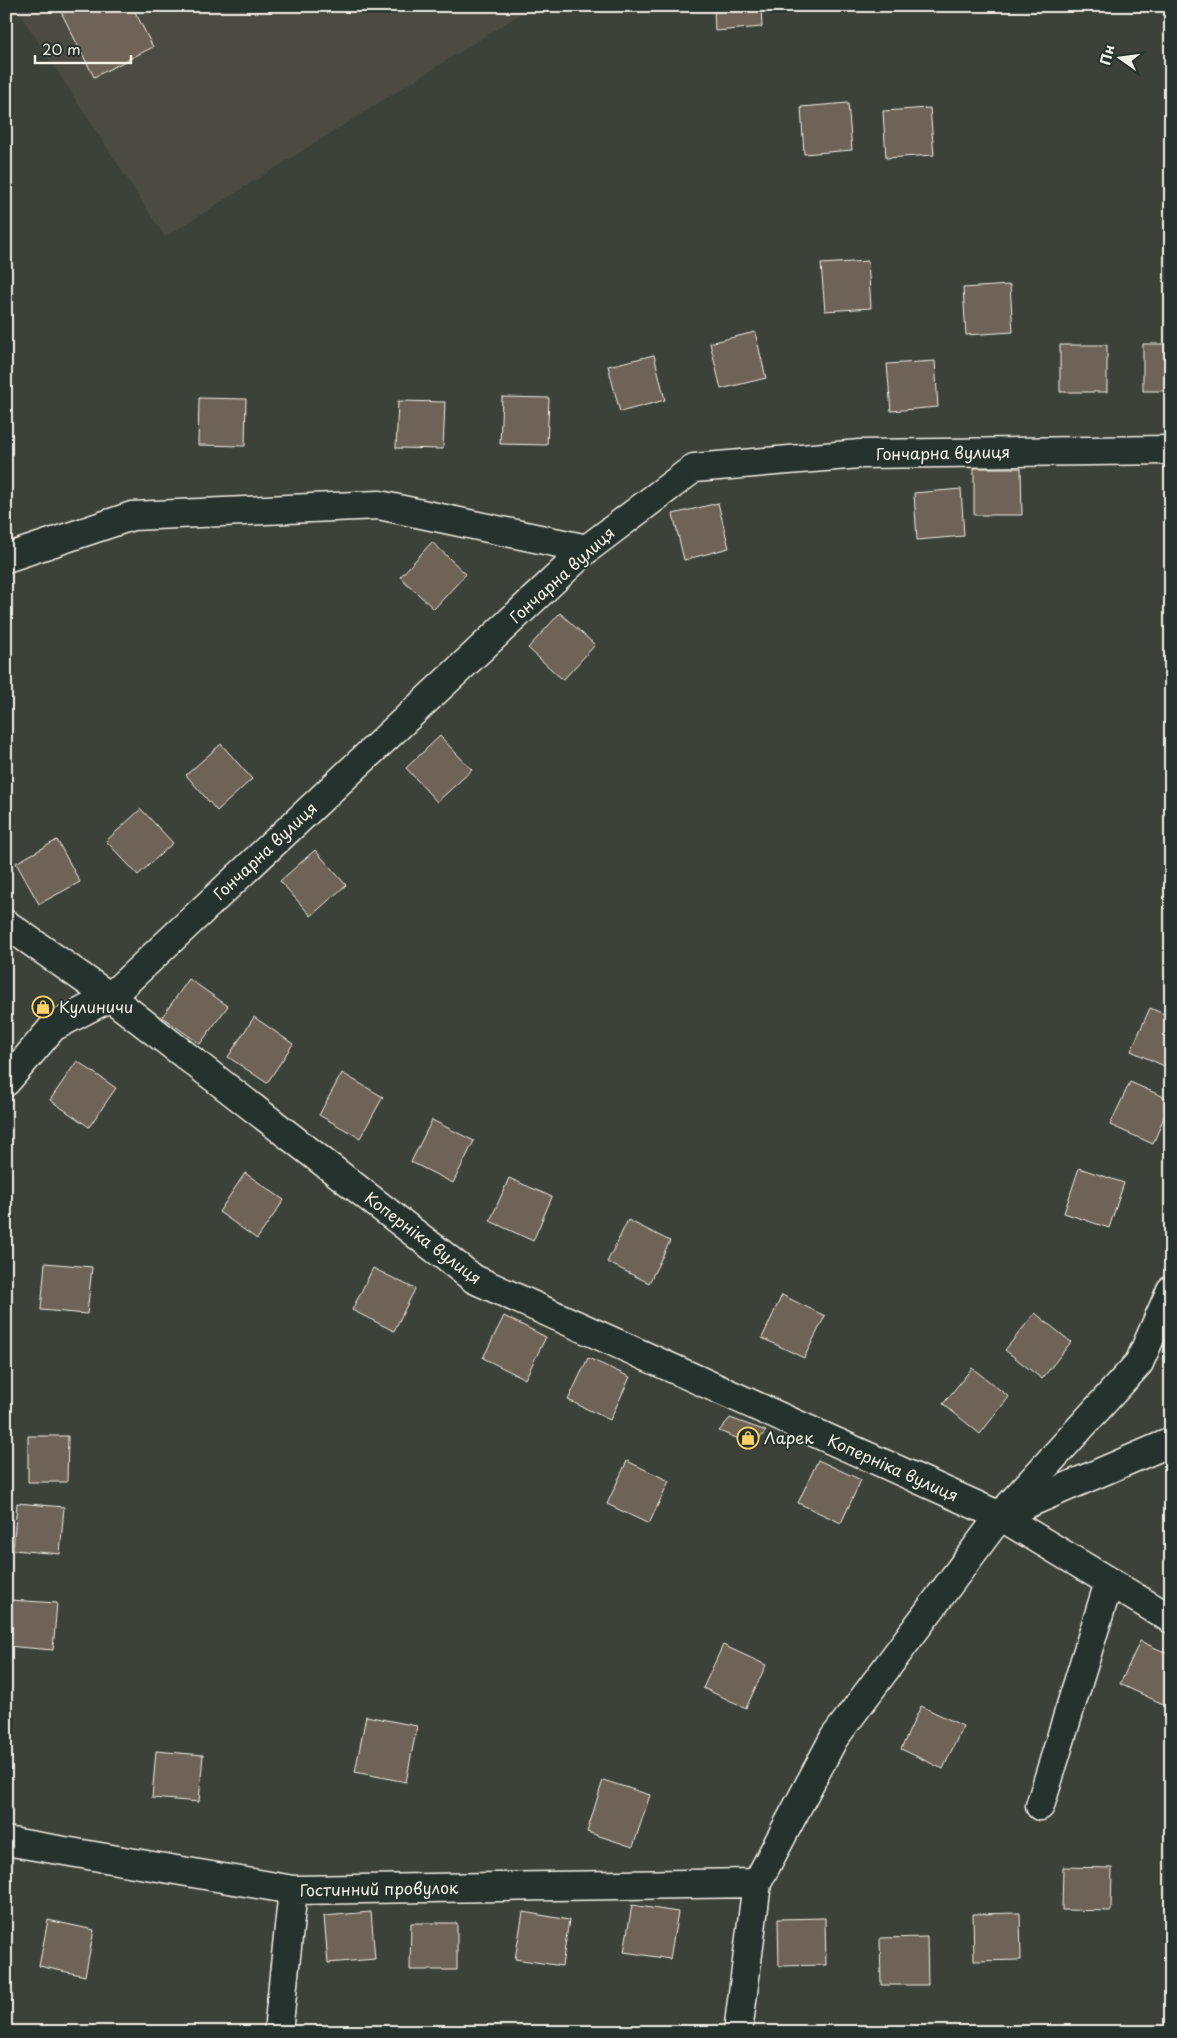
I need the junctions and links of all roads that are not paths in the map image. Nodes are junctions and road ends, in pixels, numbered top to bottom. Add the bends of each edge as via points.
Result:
1 (1171, 450) edge
2 (587, 549) junction
3 (6, 558) edge
4 (6, 924) edge
5 (110, 997) junction
6 (6, 1082) edge
7 (1171, 1290) edge
8 (1171, 1442) edge
9 (1000, 1516) junction
10 (1109, 1582) junction
11 (1171, 1619) edge
12 (1040, 1806) dead end
13 (6, 1841) edge
14 (756, 1883) junction
15 (293, 1890) junction
16 (278, 2032) edge
17 (738, 2032) edge

1 - 2 street, Гончарна вулиця via 860,454 694,468
2 - 3 street via 379,505 132,516
2 - 5 street, Гончарна вулиця
4 - 5 street, Коперніка вулиця
5 - 6 street, Гончарна вулиця via 53,1027
5 - 9 street, Коперніка вулиця via 474,1279
7 - 9 street via 1139,1363
8 - 9 street
9 - 10 street, Коперніка вулиця
9 - 14 street via 834,1738
10 - 11 street, Коперніка вулиця
10 - 12 street
13 - 15 street, Гостинний провулок
14 - 15 street, Гостинний провулок
14 - 17 street
15 - 16 street

